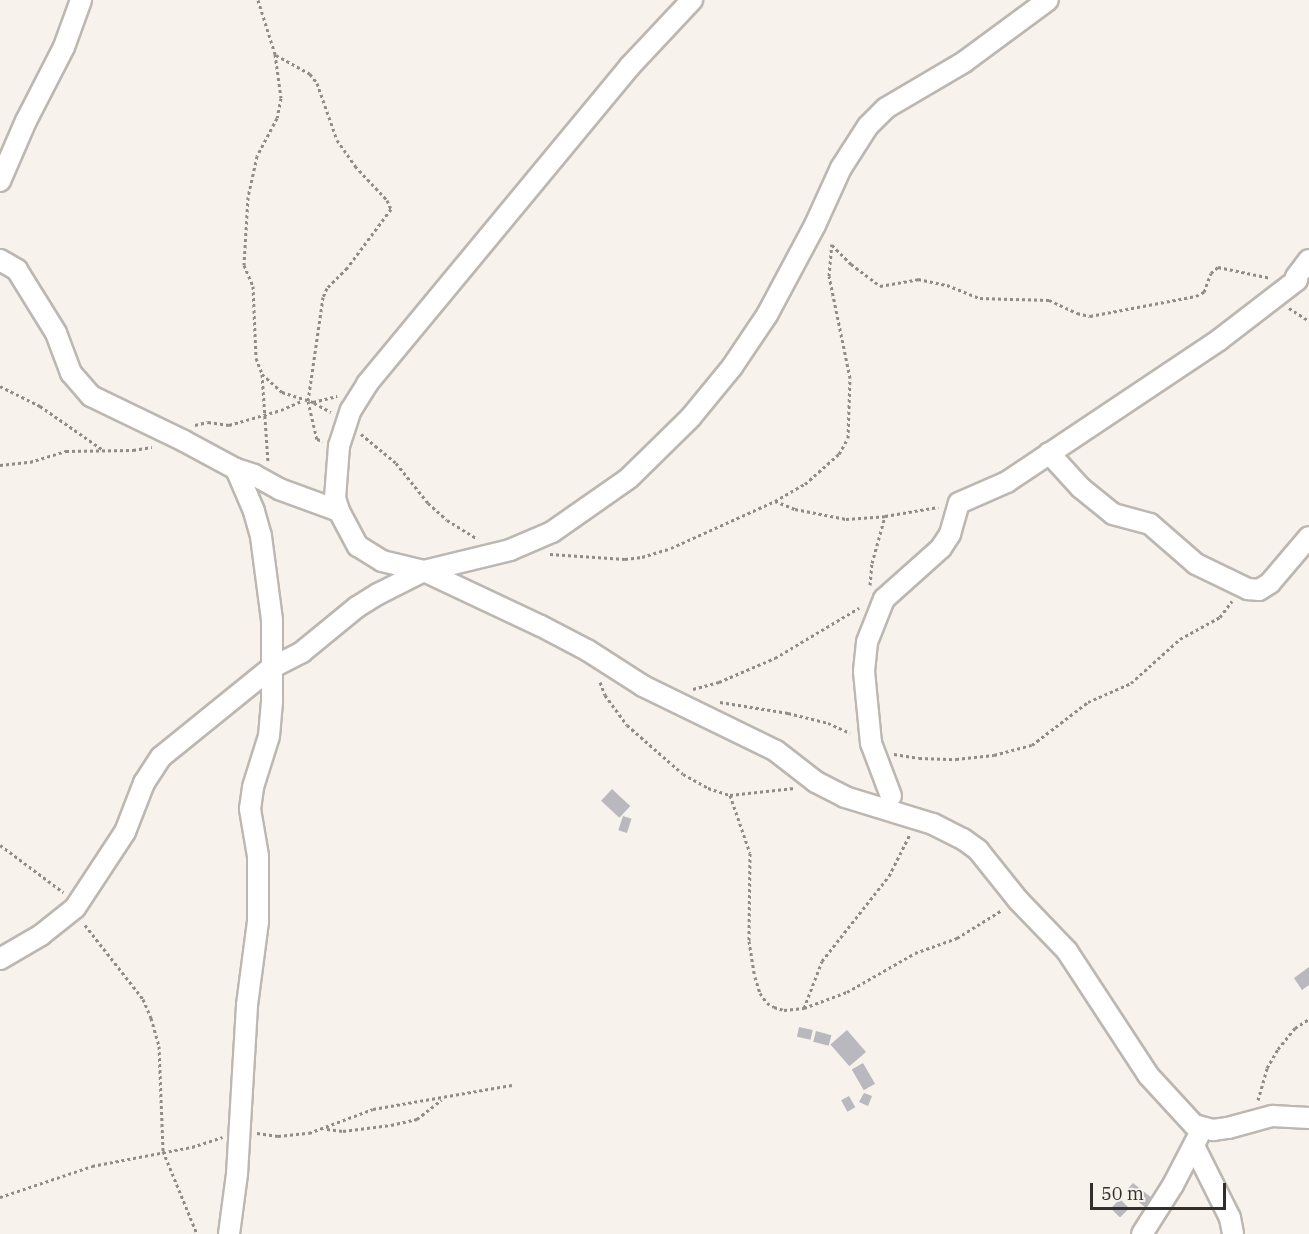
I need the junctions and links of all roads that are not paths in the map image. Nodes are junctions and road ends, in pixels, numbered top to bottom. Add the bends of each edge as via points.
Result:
1 (81, 0) edge
2 (692, 0) edge
3 (1048, 0) edge
4 (0, 181) edge
5 (0, 254) edge
6 (0, 260) edge
7 (1309, 260) edge
8 (17, 270) junction
9 (1049, 453) junction
10 (236, 469) junction
11 (339, 511) junction
12 (1309, 537) edge
13 (424, 571) junction
14 (271, 668) junction
15 (891, 796) dead end
16 (0, 959) edge
17 (1309, 1118) edge
18 (1202, 1129) junction
19 (1195, 1148) junction
20 (229, 1234) edge
21 (1142, 1234) edge
22 (1233, 1234) edge

1 - 4 street via 64,47
2 - 11 street via 630,66 367,384 351,410 339,446 335,498
3 - 13 street via 964,62 876,117 853,148 767,315 732,367 691,417 629,478 552,532 510,550
5 - 8 street
6 - 8 street
7 - 9 street via 1297,280 1276,298
8 - 10 street via 56,333 71,374 91,396
9 - 12 street via 1081,488 1113,514 1150,524 1196,564 1242,587 1259,590 1270,583
9 - 15 street via 1007,482 959,503 950,534 941,548 890,592 874,619 864,671 871,743
10 - 11 street
10 - 14 street via 261,536 272,620
11 - 13 street via 358,546 382,561
13 - 14 street via 357,607 302,652
13 - 18 street via 587,650 643,686 776,752 816,782 845,797 949,831 978,850 1018,900 1067,951 1148,1075 1181,1114
14 - 16 street via 161,757 144,783 125,832 75,908 41,935
14 - 20 street via 268,736 250,809 258,856 258,921 247,1005 237,1174
17 - 18 street via 1284,1114 1228,1128
18 - 19 street
19 - 21 street
19 - 22 street via 1230,1218

